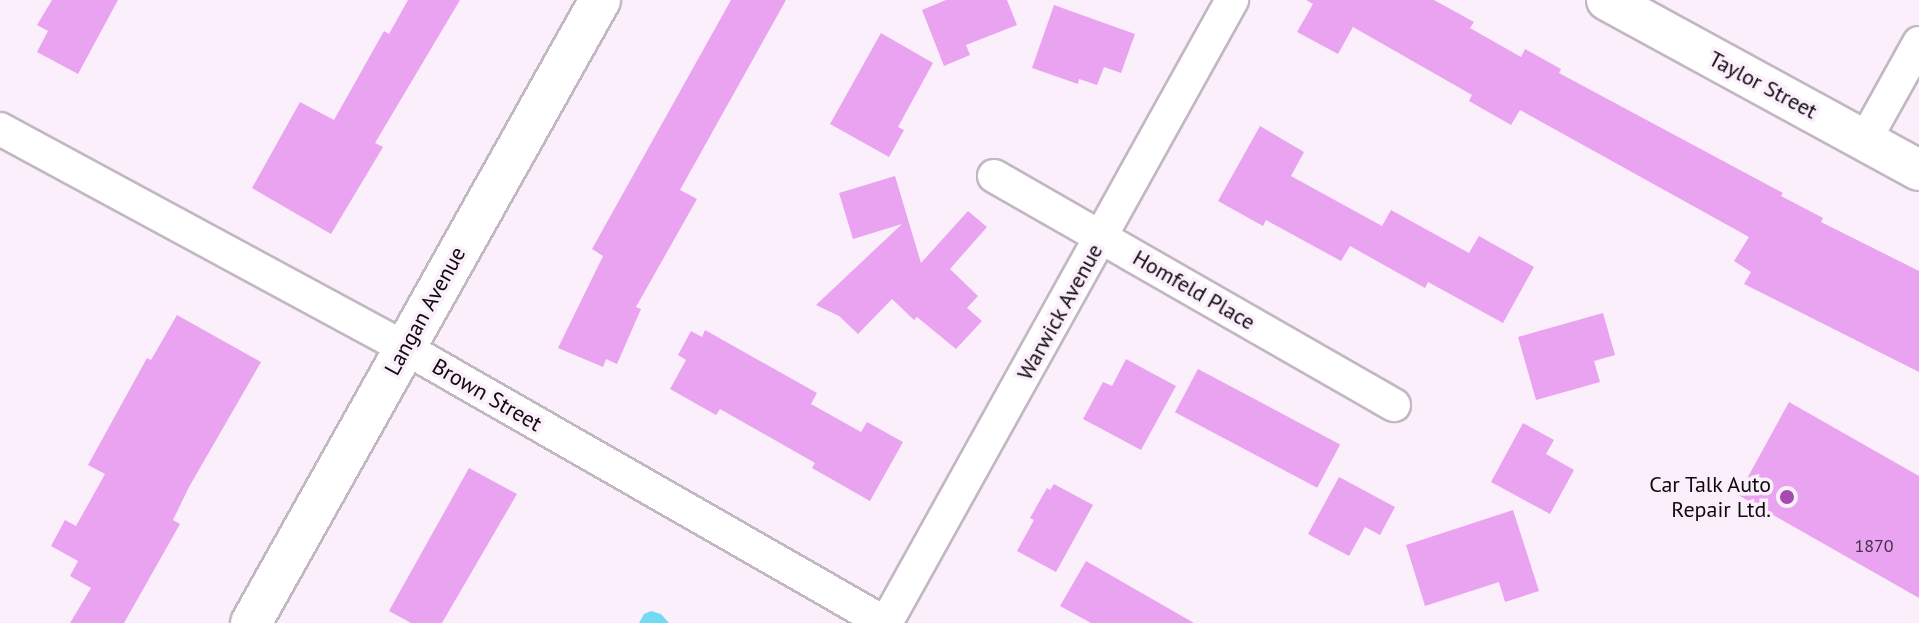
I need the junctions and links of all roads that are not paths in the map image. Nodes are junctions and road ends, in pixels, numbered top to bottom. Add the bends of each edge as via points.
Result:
1 (600, 0) edge
2 (1232, 0) edge
3 (1607, 0) edge
4 (1919, 43) edge
5 (0, 129) edge
6 (1865, 140) junction
7 (1919, 170) edge
8 (994, 176) dead end
9 (1102, 237) junction
10 (405, 348) junction
11 (1394, 405) dead end
12 (251, 623) edge
13 (886, 623) edge

1 - 10 street, Langan Avenue
2 - 9 street, Warwick Avenue
3 - 6 street, Taylor Street
4 - 6 street
5 - 10 street, Brown Street
6 - 7 street, Taylor Street
8 - 9 street, Homfeld Place
9 - 11 street, Homfeld Place
9 - 13 street, Warwick Avenue
10 - 12 street, Langan Avenue
10 - 13 street, Brown Street

